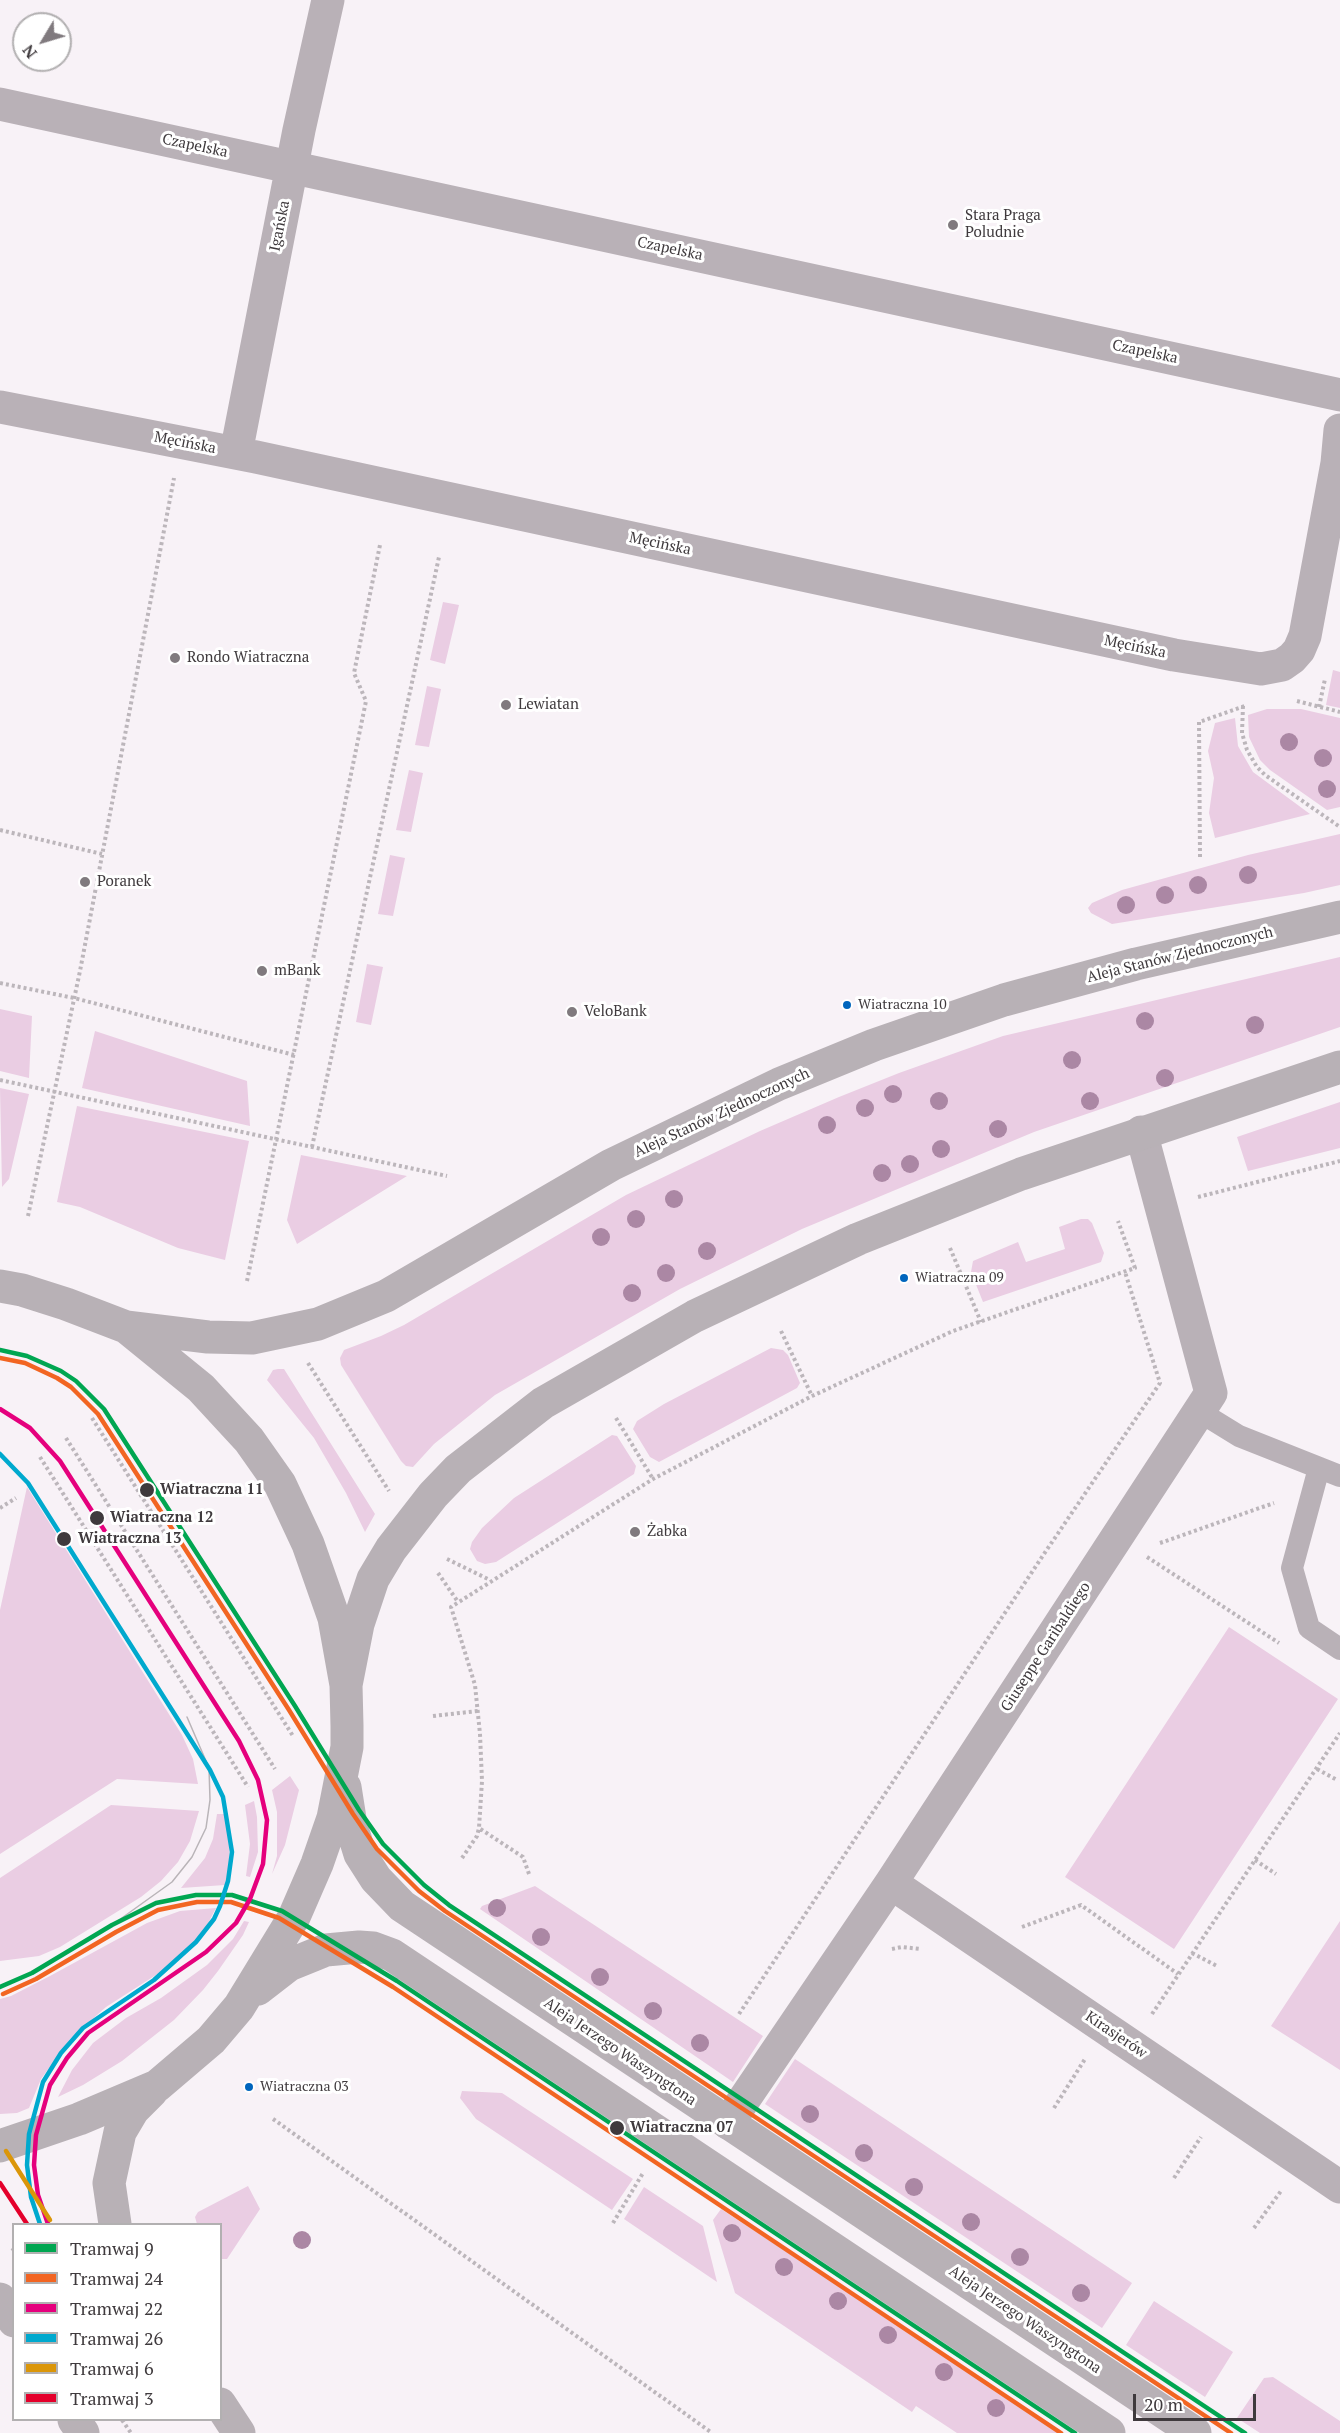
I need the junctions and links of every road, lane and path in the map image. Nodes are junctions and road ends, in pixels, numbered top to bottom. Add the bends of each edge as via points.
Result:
1 (328, 0) edge
2 (0, 104) edge
3 (292, 167) junction
4 (1340, 395) edge
5 (0, 407) edge
6 (1340, 430) edge
7 (236, 453) junction
8 (168, 509) dead end
9 (380, 544) dead end
10 (439, 557) dead end
11 (1247, 668) junction
12 (1198, 722) dead end
13 (1340, 827) edge
14 (0, 830) edge
15 (102, 854) junction
16 (1200, 857) dead end
17 (1340, 917) edge
18 (0, 982) edge
19 (74, 998) junction
20 (294, 1054) junction
21 (1340, 1067) edge
22 (0, 1080) edge
23 (55, 1091) junction
24 (1141, 1132) junction
25 (277, 1139) junction
26 (312, 1147) junction
27 (1340, 1161) edge
28 (447, 1176) dead end
29 (1189, 1200) dead end
30 (28, 1216) dead end
31 (1118, 1221) dead end
32 (950, 1248) dead end
33 (1125, 1272) junction
34 (247, 1281) dead end
35 (0, 1286) edge
36 (981, 1322) junction
37 (126, 1328) junction
38 (781, 1331) dead end
39 (305, 1357) dead end
40 (812, 1396) junction
41 (1200, 1412) junction
42 (92, 1418) dead end
43 (616, 1418) dead end
44 (66, 1438) dead end
45 (40, 1457) dead end
46 (1340, 1476) edge
47 (653, 1479) junction
48 (1316, 1479) junction
49 (393, 1497) dead end
50 (16, 1498) dead end
51 (0, 1508) edge
52 (1127, 1545) junction
53 (447, 1559) dead end
54 (438, 1573) dead end
55 (490, 1581) junction
56 (458, 1602) junction
57 (1282, 1645) dead end
58 (1340, 1649) edge
59 (346, 1685) junction
60 (478, 1711) junction
61 (434, 1716) dead end
62 (1340, 1733) edge
63 (293, 1736) dead end
64 (347, 1747) junction
65 (1316, 1768) junction
66 (275, 1769) dead end
67 (1337, 1780) dead end
68 (248, 1787) dead end
69 (479, 1828) junction
70 (462, 1858) dead end
71 (1255, 1860) junction
72 (529, 1874) dead end
73 (1276, 1874) dead end
74 (891, 1883) junction
75 (1018, 1928) dead end
76 (921, 1950) dead end
77 (882, 1951) dead end
78 (1192, 1953) junction
79 (1216, 1966) dead end
80 (1178, 1974) junction
81 (239, 2007) junction
82 (739, 2014) dead end
83 (1131, 2045) junction
84 (1077, 2050) dead end
85 (157, 2086) junction
86 (1054, 2108) dead end
87 (273, 2119) dead end
88 (728, 2123) junction
89 (1211, 2140) dead end
90 (0, 2146) edge
91 (643, 2173) dead end
92 (1174, 2178) dead end
93 (1340, 2187) edge
94 (1283, 2188) dead end
95 (115, 2223) edge
96 (613, 2223) dead end
97 (1254, 2228) dead end
98 (0, 2299) edge
99 (12, 2318) edge
100 (222, 2407) edge
101 (239, 2433) edge
102 (712, 2433) edge
103 (1109, 2433) edge
104 (1195, 2433) edge

1 - 3 street, Igańska
2 - 3 street, Czapelska
3 - 4 street, Czapelska
3 - 7 street, Igańska
5 - 7 street, Męcińska
6 - 11 street, Męcińska via 1305,636 1299,650 1282,665
7 - 11 street, Męcińska via 1162,653
8 - 15 path
9 - 20 path via 354,673 366,701
10 - 26 path
11 - 13 path via 1242,733 1252,759 1265,775
12 - 16 path
14 - 15 path
15 - 19 path
17 - 37 main road, Aleja Stanów Zjednoczonych via 1004,1000 874,1046 779,1084 622,1160 386,1296 318,1324 252,1338
18 - 19 path
19 - 20 path
19 - 23 path
20 - 25 path
21 - 24 main road
22 - 23 path
23 - 25 path
23 - 30 path
24 - 41 street, Giuseppe Garibaldiego via 1211,1393
24 - 59 main road via 858,1239 695,1316 543,1403 458,1468 391,1549 373,1579 358,1624
25 - 26 path
25 - 34 path
26 - 28 path
27 - 29 path
31 - 33 path via 1136,1268
32 - 36 path
33 - 36 path
33 - 82 path via 1160,1383
35 - 37 main road via 66,1304
36 - 40 path
37 - 59 main road via 201,1388 249,1440 280,1484 308,1544 334,1618
38 - 40 path
39 - 49 path
40 - 47 path
41 - 48 lane
41 - 52 street, Giuseppe Garibaldiego
42 - 63 path
43 - 47 path
44 - 66 path
45 - 68 path
46 - 48 lane
47 - 55 path
48 - 52 path
48 - 58 lane via 1292,1568 1308,1628
50 - 51 path
52 - 57 path
52 - 74 street, Giuseppe Garibaldiego
53 - 55 path
54 - 56 path
55 - 56 path
56 - 60 path via 451,1606 475,1684
59 - 64 main road
60 - 61 path
60 - 69 path via 482,1781
62 - 65 path
64 - 81 main road via 333,1818 317,1864 294,1917
64 - 88 main road, Aleja Jerzego Waszyngtona via 345,1789 351,1825 363,1859 388,1893 433,1928
65 - 67 path
65 - 71 path
69 - 70 path
69 - 72 path via 524,1857
71 - 73 path
71 - 78 path
74 - 83 street, Kirasjerów
74 - 88 street, Giuseppe Garibaldiego
75 - 80 path via 1081,1905
76 - 77 path via 902,1947
78 - 79 path
78 - 80 path
80 - 83 path
81 - 85 main road via 211,2040
81 - 103 main road via 275,1974 326,1950 373,1948 392,1955
83 - 93 street, Kirasjerów
84 - 86 path via 1087,2057
85 - 90 main road
85 - 95 main road via 133,2110 120,2132 109,2183
87 - 102 path
88 - 104 main road, Aleja Jerzego Waszyngtona
89 - 92 path via 1202,2135
91 - 96 path
94 - 97 path
98 - 99 main road
100 - 101 main road

